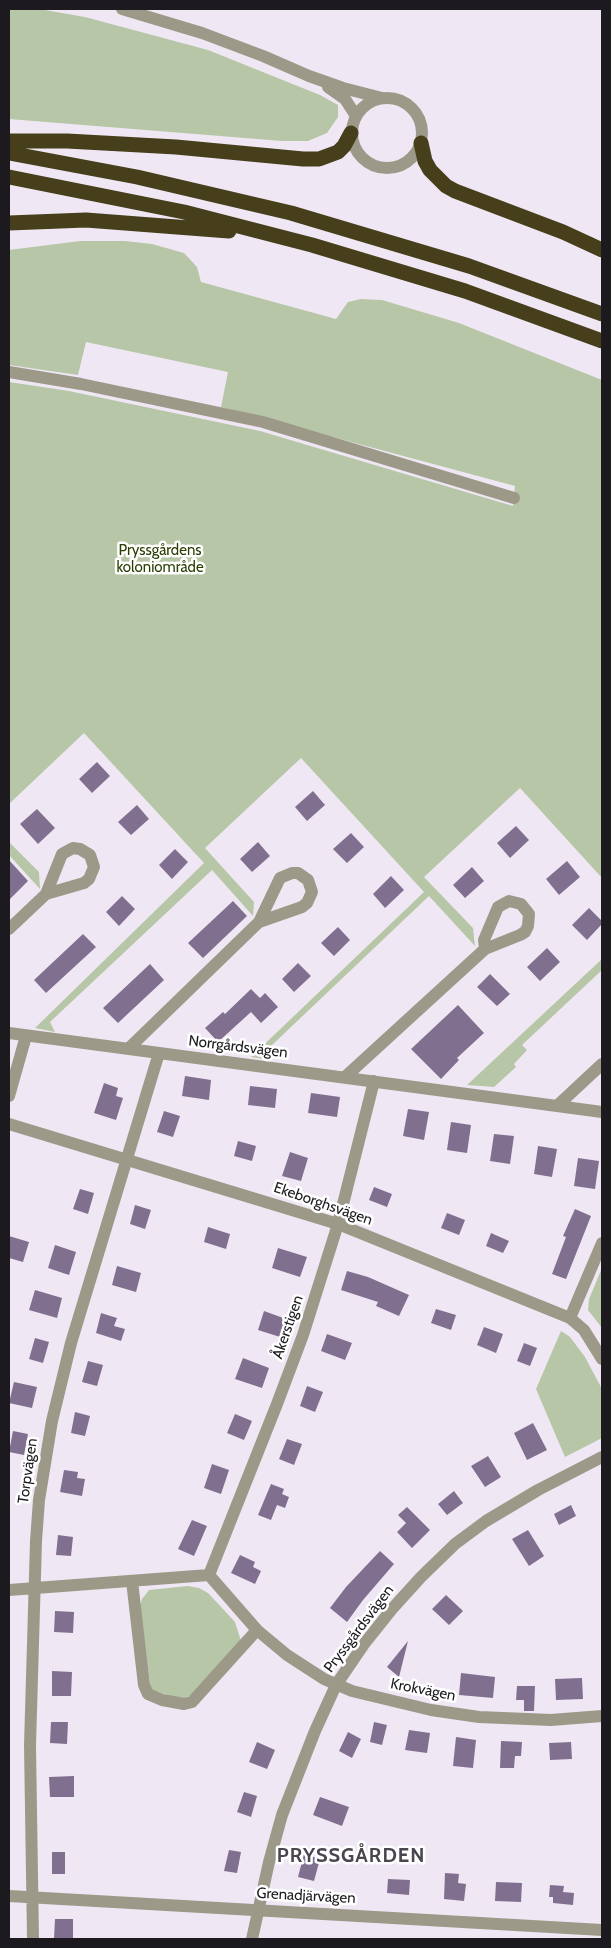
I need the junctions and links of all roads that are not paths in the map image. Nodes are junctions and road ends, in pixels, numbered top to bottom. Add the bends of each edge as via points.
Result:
1 (122, 9) edge
2 (309, 76) junction
3 (382, 98) junction
4 (356, 116) junction
5 (352, 133) junction
6 (9, 141) edge
7 (421, 143) junction
8 (9, 153) edge
9 (9, 178) edge
10 (9, 223) edge
11 (282, 237) junction
12 (602, 250) edge
13 (602, 314) edge
14 (602, 341) edge
15 (9, 372) edge
16 (514, 498) dead end
17 (46, 894) dead end
18 (260, 922) junction
19 (9, 929) edge
20 (485, 949) dead end
21 (9, 1033) edge
22 (26, 1036) junction
23 (128, 1049) junction
24 (159, 1054) junction
25 (602, 1064) edge
26 (345, 1077) junction
27 (374, 1081) junction
28 (9, 1096) edge
29 (557, 1106) junction
30 (602, 1112) edge
31 (9, 1124) edge
32 (127, 1160) junction
33 (338, 1224) junction
34 (602, 1243) edge
35 (570, 1318) junction
36 (602, 1359) edge
37 (602, 1457) edge
38 (209, 1575) junction
39 (132, 1581) junction
40 (34, 1588) junction
41 (9, 1590) edge
42 (256, 1630) junction
43 (336, 1685) junction
44 (602, 1716) edge
45 (9, 1896) edge
46 (33, 1897) junction
47 (258, 1910) junction
48 (602, 1930) edge
49 (33, 1939) edge
50 (252, 1939) edge

1 - 2 street via 202,33
2 - 3 street
2 - 4 street via 341,95
3 - 4 street via 367,104
3 - 7 street via 397,99 410,106 421,123
4 - 5 street
5 - 6 highway via 338,152 320,159 176,147
5 - 7 street via 357,152 364,160 382,168 392,168 410,160
7 - 12 highway via 425,160 446,186
8 - 13 highway via 138,177 291,213 469,266
9 - 11 highway via 184,212
10 - 11 highway via 86,220
11 - 14 highway via 440,282
15 - 16 street via 263,422
17 - 19 street
18 - 18 street via 307,903 312,892 308,880 292,872 280,878
18 - 23 street
20 - 26 street
21 - 22 street, Norrgårdsvägen
22 - 23 street, Norrgårdsvägen
22 - 28 street
23 - 24 street, Norrgårdsvägen
24 - 26 street, Norrgårdsvägen
24 - 32 street, Torpvägen
25 - 29 street
26 - 27 street, Norrgårdsvägen
27 - 29 street, Norrgårdsvägen
27 - 33 street, Åkerstigen
29 - 30 street, Norrgårdsvägen
31 - 32 street, Ekeborghsvägen
32 - 33 street, Ekeborghsvägen
32 - 40 street, Torpvägen via 71,1343 52,1421 39,1500
33 - 35 street, Ekeborghsvägen
33 - 38 street, Åkerstigen via 278,1404
34 - 35 street
35 - 36 street, Ekeborghsvägen via 584,1330
37 - 43 street, Pryssgårdsvägen via 538,1490 455,1544 392,1609
38 - 39 street
38 - 42 street, Krokvägen
39 - 40 street
39 - 42 street via 144,1685 148,1694 162,1700 184,1704 192,1702
40 - 41 street
40 - 46 street, Torpvägen via 30,1745
42 - 43 street, Krokvägen via 287,1655
43 - 44 street, Krokvägen via 396,1703 479,1717 551,1720
43 - 47 street, Pryssgårdsvägen via 282,1815
45 - 46 street, Grenadjärvägen
46 - 47 street, Grenadjärvägen
46 - 49 street, Torpvägen
47 - 48 street, Grenadjärvägen
47 - 50 street, Pryssgårdsvägen

